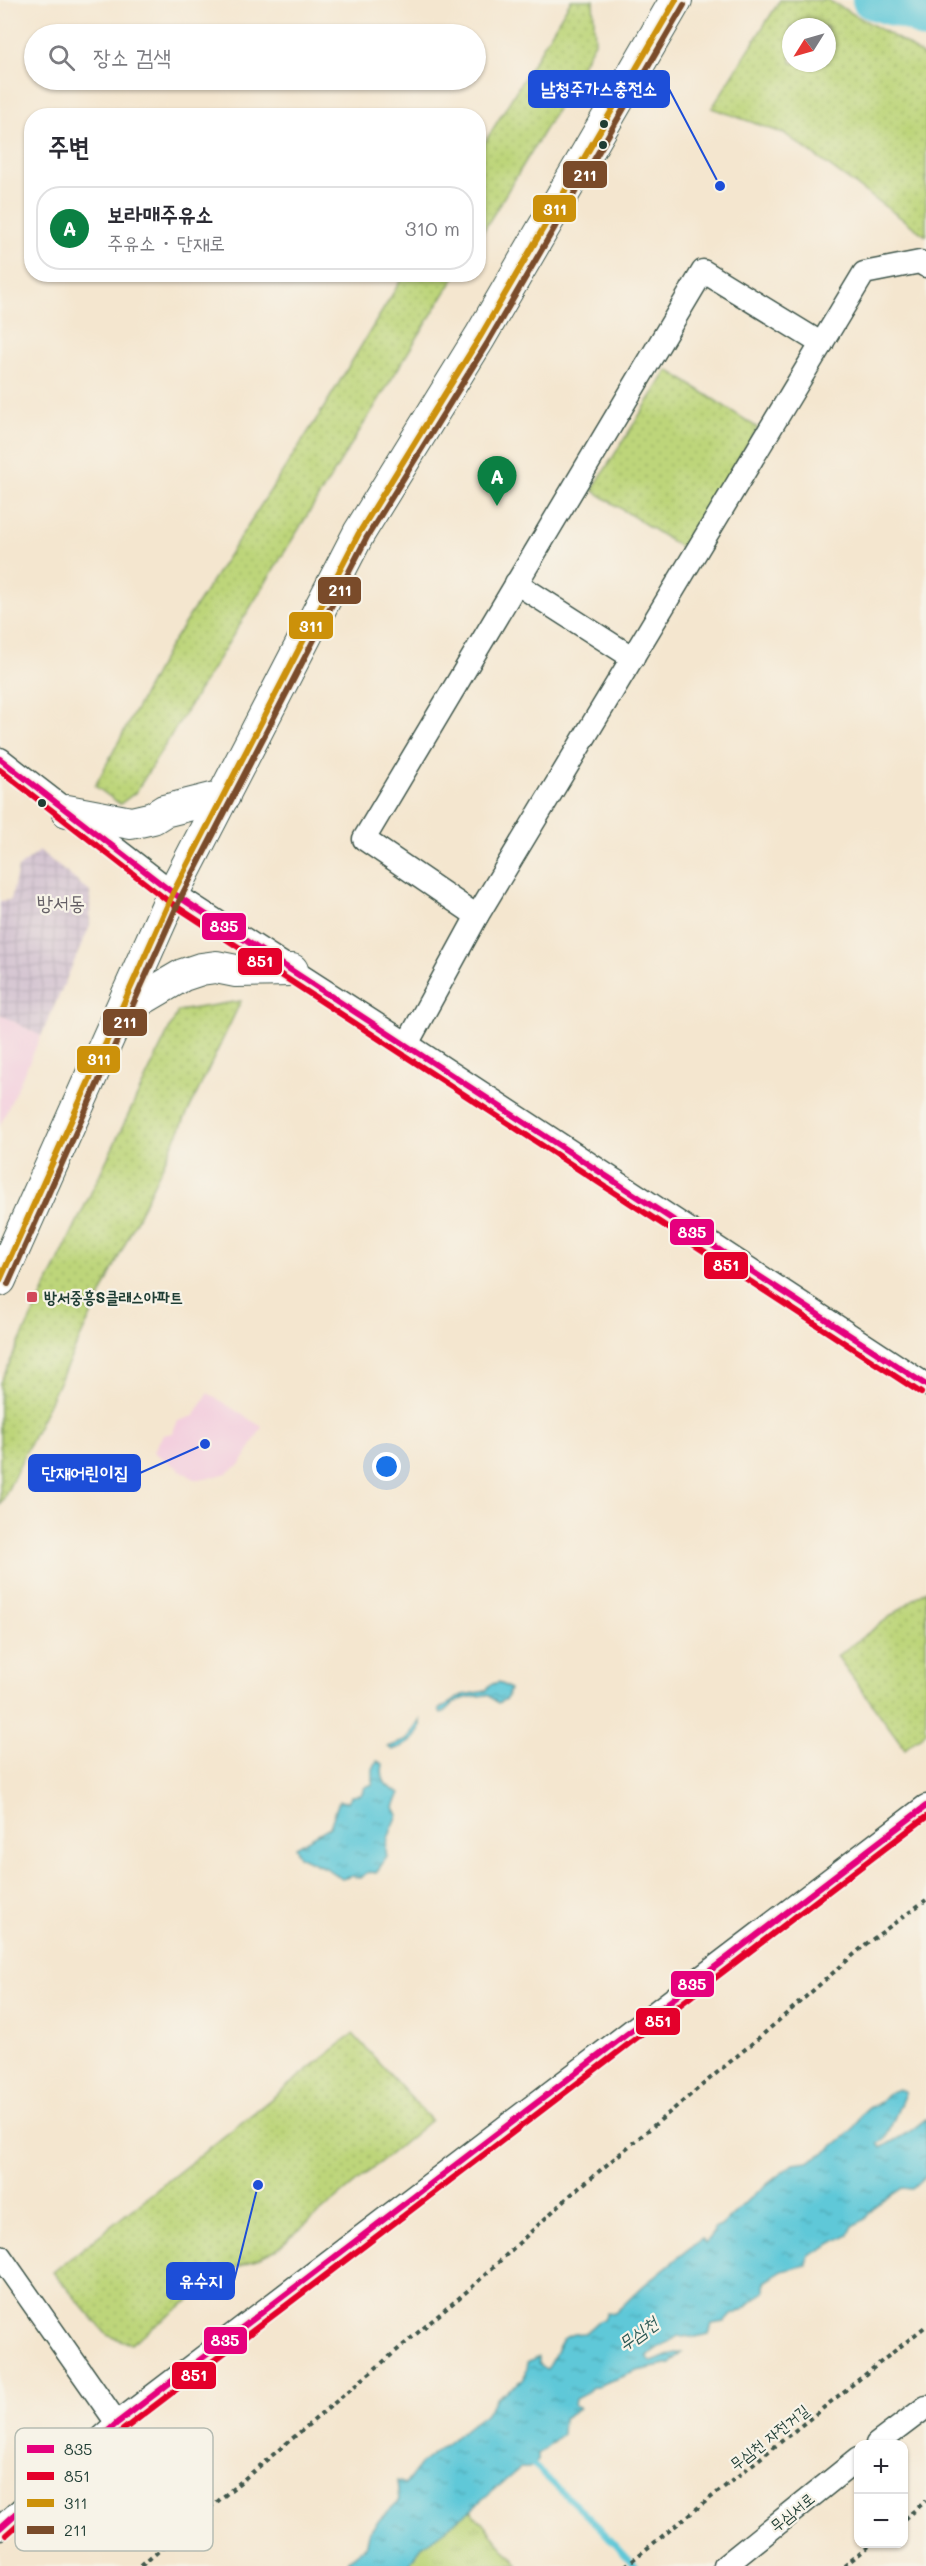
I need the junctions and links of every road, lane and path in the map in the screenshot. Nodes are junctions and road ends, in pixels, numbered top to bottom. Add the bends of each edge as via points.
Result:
1 (668, 13) edge
2 (926, 266) edge
3 (822, 344) junction
4 (516, 583) junction
5 (633, 658) junction
6 (0, 759) edge
7 (224, 796) junction
8 (67, 811) junction
9 (173, 893) junction
10 (477, 916) junction
11 (292, 970) junction
12 (120, 1012) junction
13 (407, 1044) junction
14 (0, 1278) edge
15 (926, 1385) edge
16 (926, 1806) edge
17 (926, 1900) edge
18 (0, 2256) edge
19 (926, 2326) edge
20 (926, 2407) edge
21 (117, 2423) junction
22 (111, 2428) edge
23 (883, 2440) edge
24 (854, 2462) edge
25 (926, 2500) edge
26 (213, 2505) edge
27 (908, 2514) edge
28 (15, 2515) edge
29 (0, 2528) edge
30 (867, 2548) edge
31 (159, 2551) edge
32 (141, 2566) edge
33 (625, 2566) edge
34 (725, 2566) edge
35 (844, 2566) edge

1 - 7 street via 480,338 359,533
2 - 3 street via 920,262 864,273
3 - 4 street via 703,271
3 - 5 street
4 - 5 street
4 - 10 street via 363,839
5 - 10 street
6 - 8 street
7 - 8 street via 131,823
7 - 9 street
8 - 9 street
9 - 11 street
9 - 12 street
10 - 13 street
11 - 12 street via 201,969 183,975
11 - 13 street
12 - 14 street
13 - 15 street
16 - 21 street
17 - 26 path via 866,1944 567,2198 472,2287
18 - 21 street
19 - 33 path, 무심천 자전거길
20 - 23 street
21 - 22 street
24 - 34 street, 무심서로
25 - 27 path
28 - 29 street
30 - 35 path
31 - 32 path

